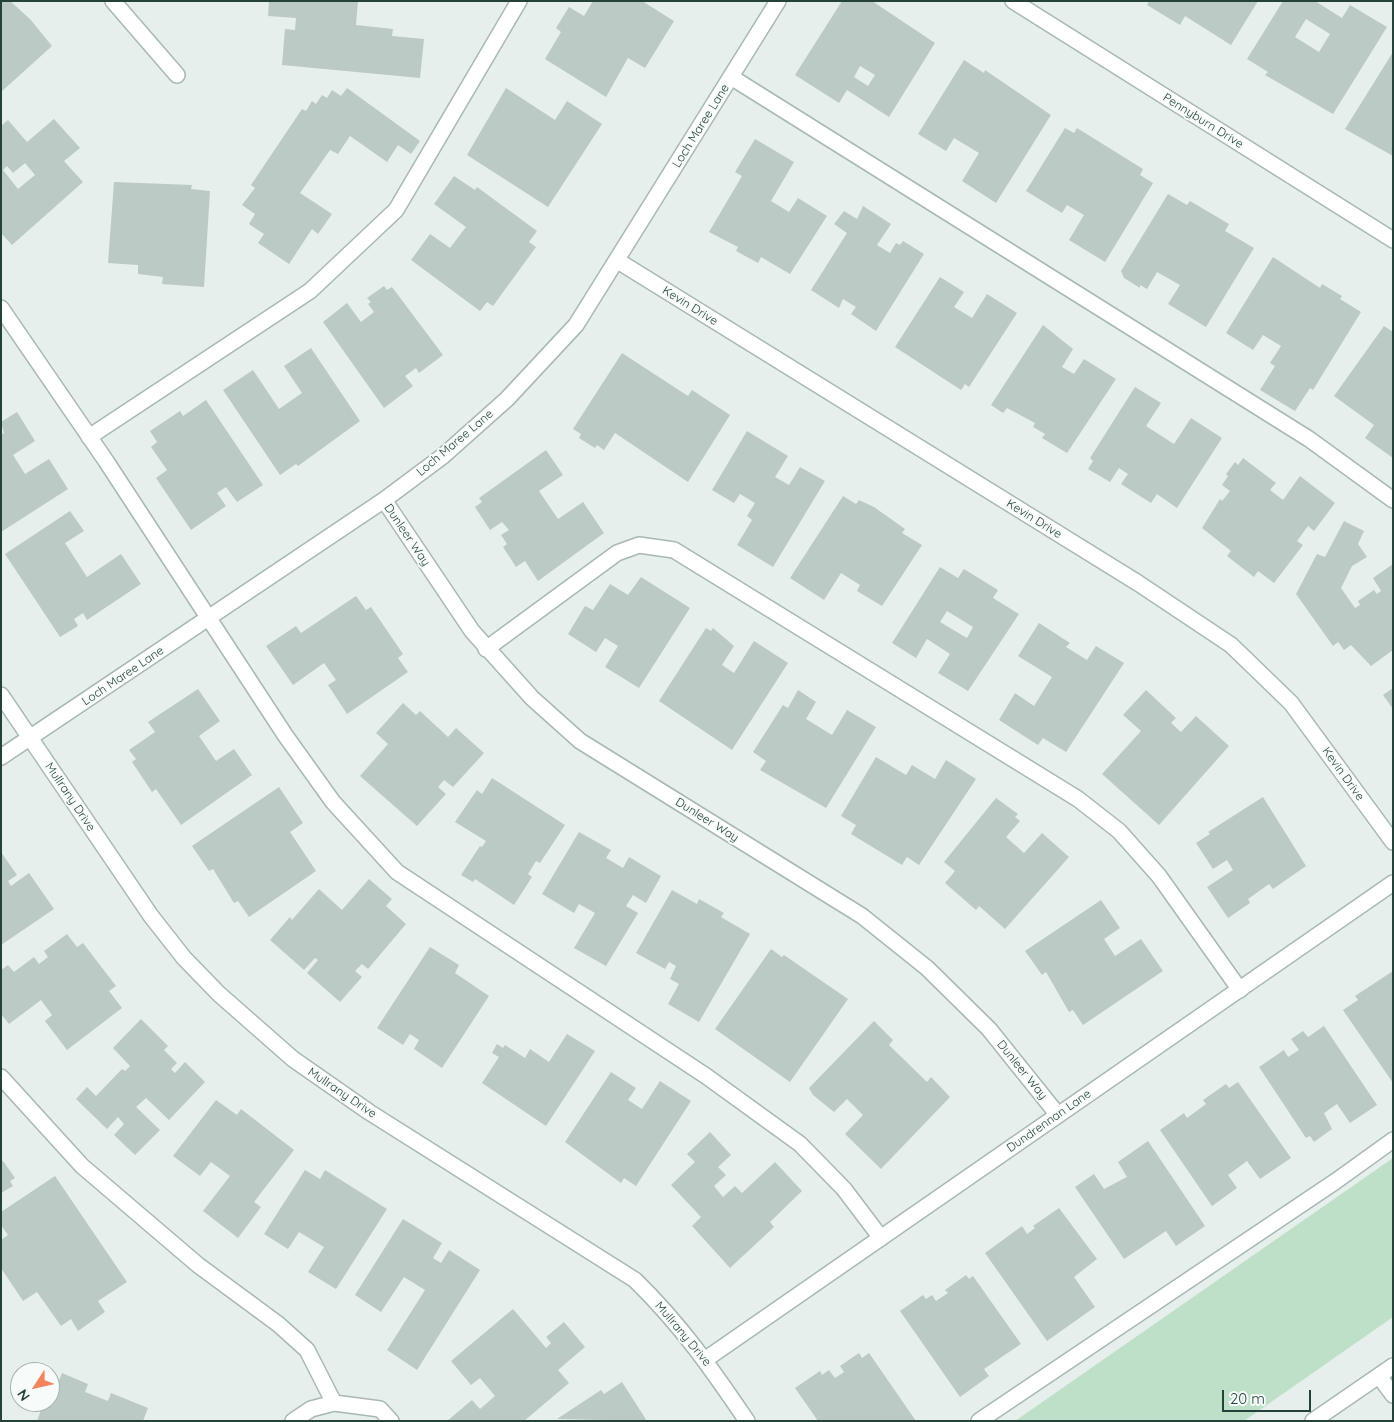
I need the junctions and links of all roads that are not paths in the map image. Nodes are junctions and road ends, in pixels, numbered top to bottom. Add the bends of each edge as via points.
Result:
1 (113, 1) edge
2 (519, 1) edge
3 (778, 1) edge
4 (1013, 1) edge
5 (177, 75) dead end
6 (731, 77) junction
7 (1393, 240) edge
8 (618, 261) junction
9 (1, 308) edge
10 (89, 437) junction
11 (384, 500) junction
12 (1393, 500) edge
13 (209, 619) junction
14 (486, 649) junction
15 (1, 696) edge
16 (30, 738) junction
17 (1, 757) edge
18 (1393, 842) edge
19 (1393, 883) edge
20 (1240, 990) junction
21 (1, 1076) edge
22 (1058, 1115) junction
23 (1393, 1140) edge
24 (881, 1238) junction
25 (706, 1359) junction
26 (1393, 1366) edge
27 (1379, 1376) junction
28 (1393, 1395) edge
29 (334, 1403) junction
30 (293, 1421) edge
31 (391, 1421) edge
32 (747, 1421) edge
33 (979, 1421) edge
34 (1313, 1421) edge

1 - 5 street
2 - 10 street via 396,210 310,291
3 - 6 street, Loch Maree Lane
4 - 7 street, Pennyburn Drive
6 - 8 street, Loch Maree Lane
6 - 12 street via 1308,439
8 - 11 street, Loch Maree Lane via 576,325 507,399 443,456
8 - 18 street, Kevin Drive via 1138,583 1230,645 1291,703
9 - 10 street
10 - 13 street
11 - 13 street, Loch Maree Lane
11 - 14 street, Dunleer Way
13 - 16 street, Loch Maree Lane
13 - 24 street via 333,802 397,872 706,1076 800,1144 844,1189
14 - 20 street via 617,553 639,545 674,550 1078,800 1112,825 1159,876
14 - 22 street, Dunleer Way via 532,698 580,741 862,916 927,968 989,1029
15 - 16 street, Mullrany Drive
16 - 17 street, Loch Maree Lane
16 - 25 street, Mullrany Drive via 151,916 184,958 219,994 293,1059 369,1112 635,1280 669,1314
19 - 20 street, Dundrennan Lane
20 - 22 street, Dundrennan Lane
21 - 29 street via 82,1166 198,1265 278,1324 307,1350
22 - 24 street, Dundrennan Lane
23 - 33 street
24 - 25 street, Dundrennan Lane
25 - 32 street, Mullrany Drive
26 - 27 street
27 - 28 street
27 - 34 street
29 - 30 street via 311,1409
29 - 31 street via 380,1409

